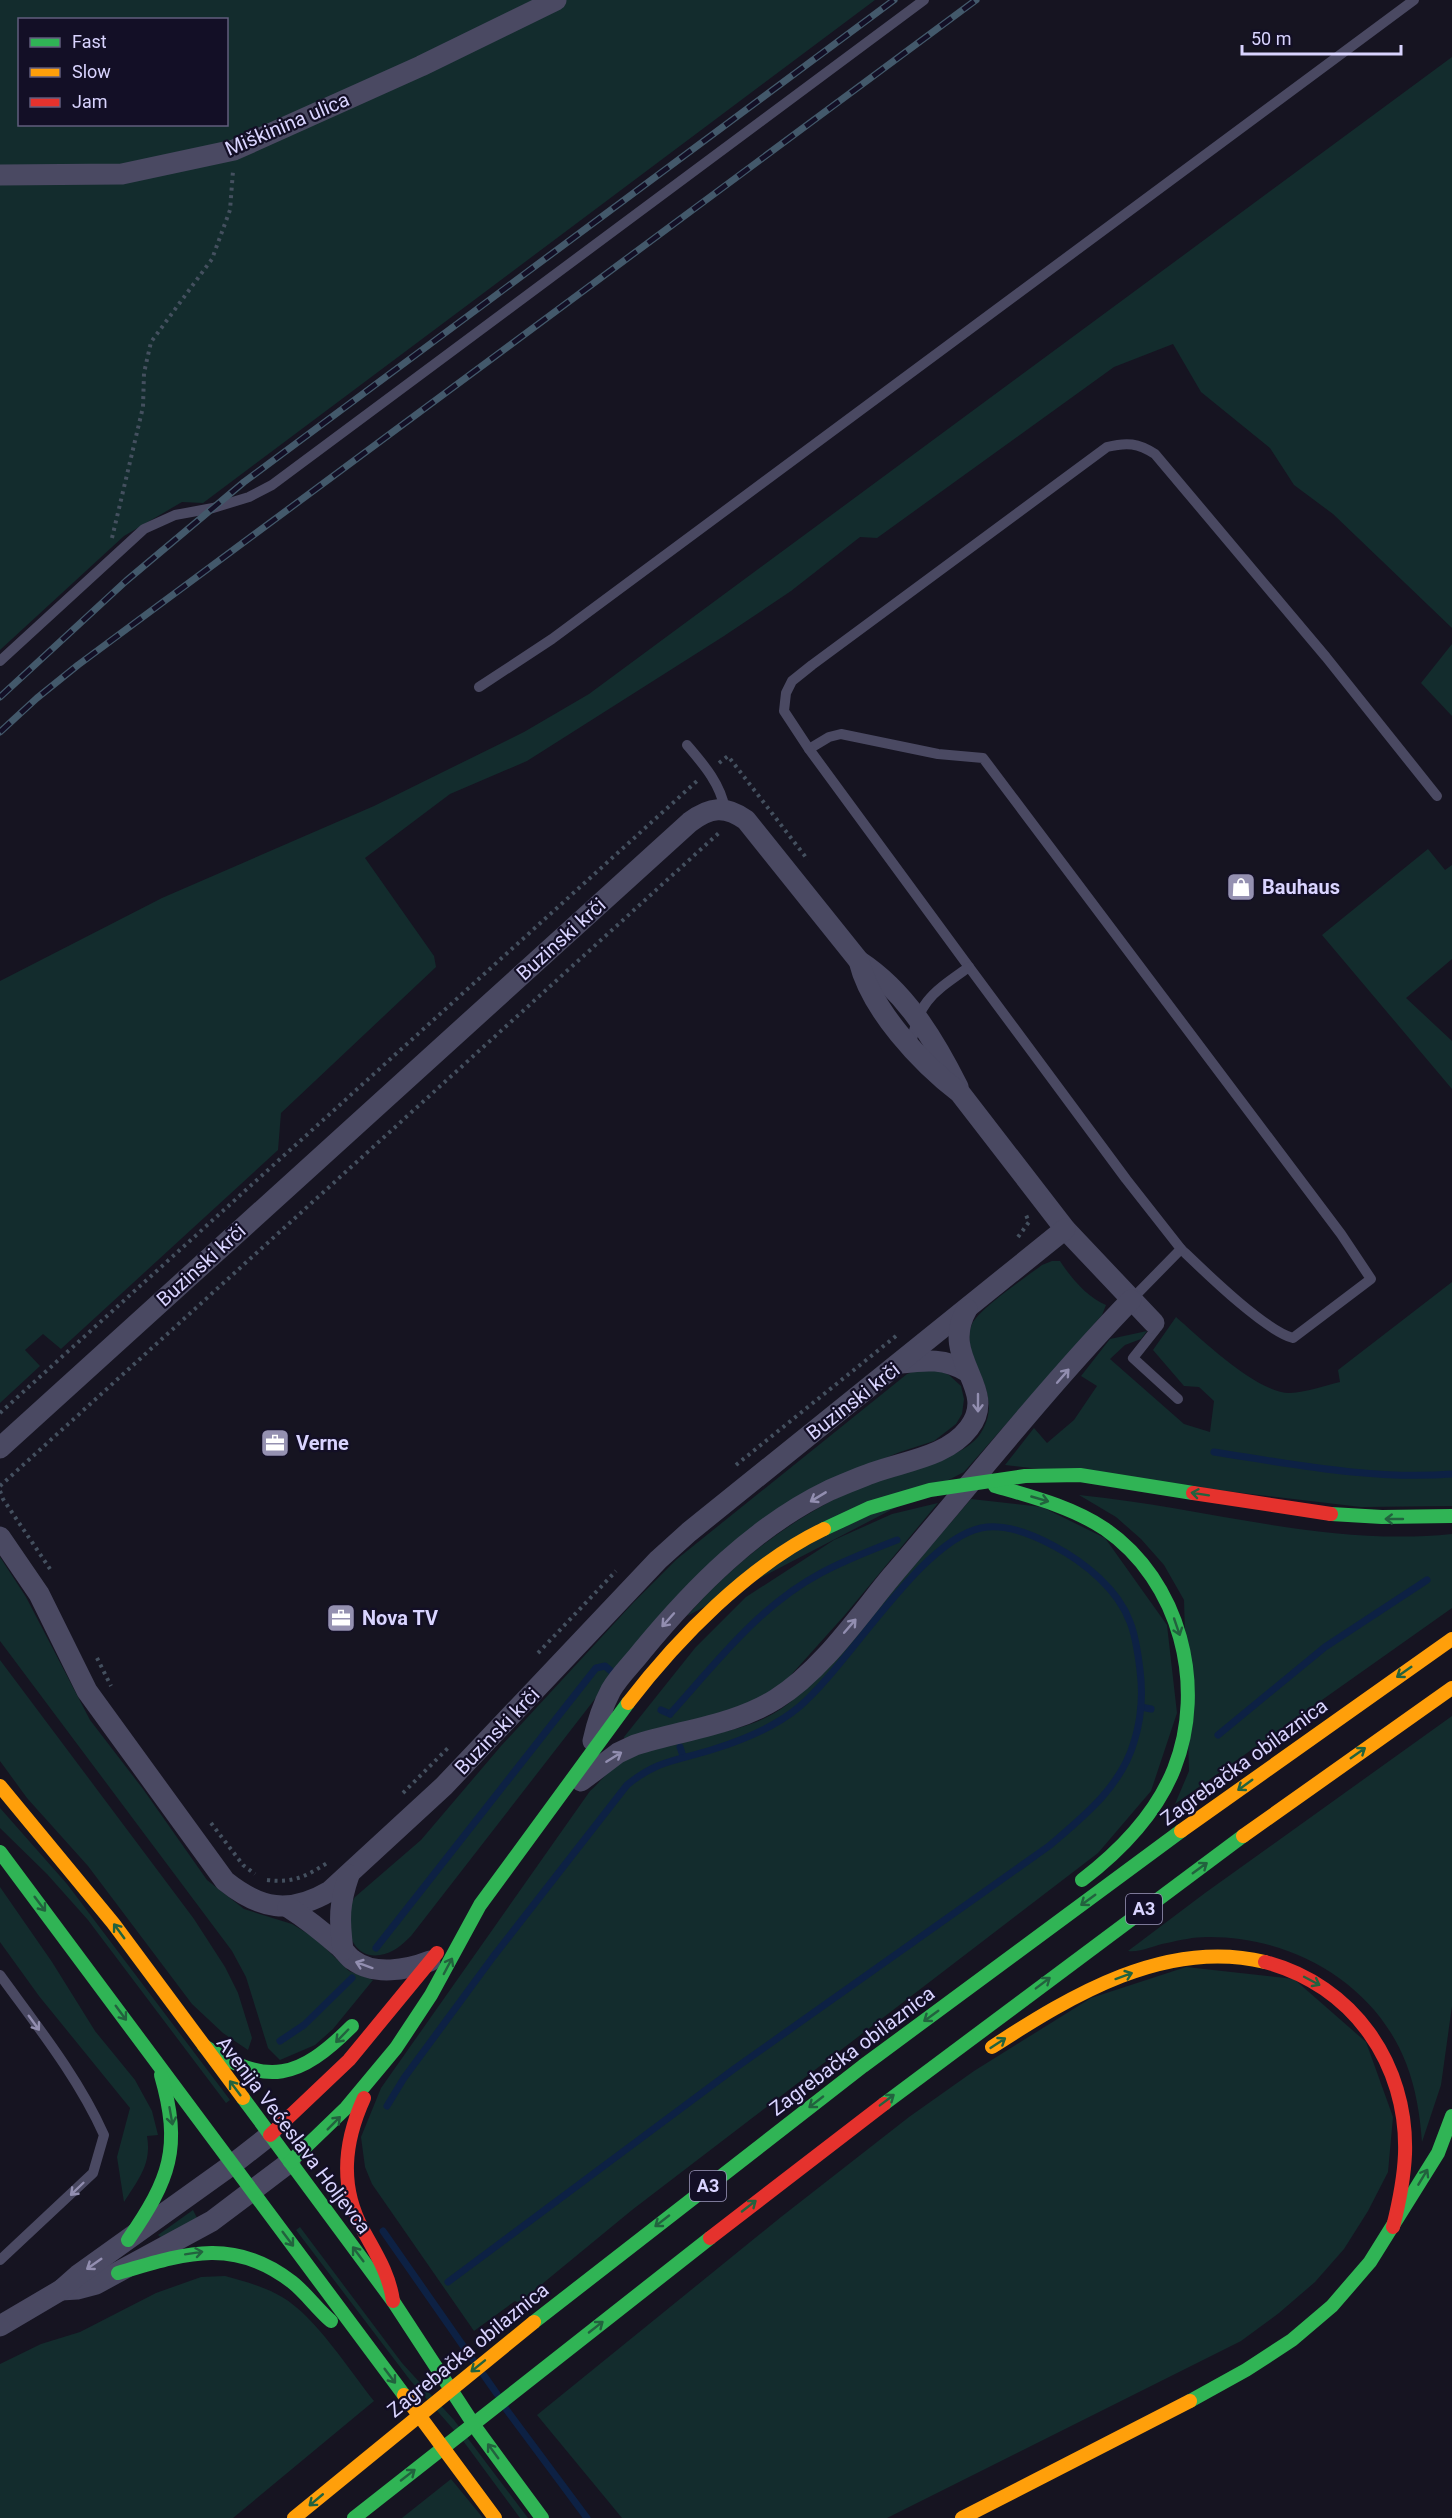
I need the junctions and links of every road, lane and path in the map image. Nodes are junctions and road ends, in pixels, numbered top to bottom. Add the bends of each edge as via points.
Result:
1 (556, 0) edge
2 (924, 0) edge
3 (1414, 0) edge
4 (234, 150) junction
5 (0, 175) edge
6 (106, 563) junction
7 (0, 661) edge
8 (479, 687) dead end
9 (687, 745) dead end
10 (809, 749) junction
11 (698, 779) dead end
12 (1437, 796) dead end
13 (724, 818) junction
14 (860, 961) junction
15 (969, 968) junction
16 (868, 987) junction
17 (932, 994) junction
18 (903, 998) junction
19 (918, 1019) junction
20 (911, 1047) junction
21 (960, 1093) junction
22 (1029, 1222) dead end
23 (1034, 1229) dead end
24 (1065, 1229) junction
25 (1181, 1249) junction
26 (1131, 1300) junction
27 (967, 1309) junction
28 (1154, 1323) joint
29 (901, 1363) junction
30 (968, 1372) junction
31 (1178, 1399) dead end
32 (0, 1413) edge
33 (0, 1448) edge
34 (984, 1484) junction
35 (0, 1486) edge
36 (1452, 1516) edge
37 (0, 1537) edge
38 (587, 1599) dead end
39 (1452, 1639) edge
40 (533, 1658) dead end
41 (1452, 1688) edge
42 (454, 1742) dead end
43 (591, 1752) junction
44 (0, 1786) edge
45 (395, 1800) dead end
46 (552, 1807) junction
47 (215, 1828) dead end
48 (0, 1852) edge
49 (333, 1858) dead end
50 (350, 1873) junction
51 (1072, 1888) dead end
52 (288, 1907) junction
53 (471, 1920) junction
54 (343, 1950) junction
55 (430, 1961) junction
56 (0, 1975) edge
57 (406, 1991) junction
58 (15, 1995) junction
59 (0, 1996) edge
60 (885, 2033) dead end
61 (204, 2046) junction
62 (978, 2056) dead end
63 (155, 2059) junction
64 (862, 2066) junction
65 (375, 2074) junction
66 (1452, 2116) edge
67 (891, 2117) dead end
68 (270, 2135) junction
69 (840, 2135) junction
70 (290, 2162) junction
71 (233, 2164) junction
72 (254, 2192) junction
73 (1392, 2227) junction
74 (128, 2240) junction
75 (0, 2260) edge
76 (118, 2273) junction
77 (61, 2290) junction
78 (393, 2301) junction
79 (0, 2326) edge
80 (357, 2332) junction
81 (358, 2515) edge
82 (294, 2518) edge
83 (495, 2518) edge
84 (542, 2518) edge
85 (962, 2518) edge

1 - 4 street, Miškinina ulica
2 - 6 lane via 272,485 249,497 165,519 144,529
3 - 8 lane via 552,639
4 - 5 street, Miškinina ulica via 122,174
4 - 6 path via 230,210 213,259 151,342 144,373 143,407
6 - 7 lane
9 - 13 lane via 716,781 722,794
10 - 12 lane via 784,711 792,681 1107,447 1123,443 1141,445 1155,454
10 - 15 lane
10 - 25 lane via 841,734 938,754 983,758 1371,1279 1293,1338 1245,1306
11 - 32 path
13 - 14 street via 746,820
13 - 33 street, Buzinski krči via 710,810 690,822
13 - 35 path
14 - 16 street
14 - 18 street
15 - 17 lane
15 - 25 lane
16 - 18 lane via 885,997
16 - 20 street
17 - 18 lane
17 - 19 lane
18 - 19 street
19 - 20 lane
19 - 21 street
20 - 21 street
21 - 24 street
22 - 23 path
24 - 26 street
24 - 27 street, Buzinski krči
25 - 26 lane
26 - 28 street
46 -> 26 street via 618,1753 660,1737 747,1714 795,1685
27 - 29 street, Buzinski krči
27 - 30 street via 958,1328 958,1340
28 - 31 lane via 1153,1335 1133,1358
29 - 30 street via 939,1360
29 - 50 street, Buzinski krči via 658,1560 465,1765
30 -> 43 street via 979,1405 968,1429 935,1453 829,1491 740,1550 664,1624 612,1687 600,1713
36 -> 34 main road via 1376,1519 1058,1475 1029,1475
34 - 43 main road via 910,1495 861,1512 816,1533 748,1577 690,1632
34 -> 51 main road via 1058,1504 1118,1540 1151,1575 1165,1598 1184,1650 1188,1715 1174,1768 1163,1791 1125,1842
37 - 52 street, Buzinski krči via 39,1594 87,1691 225,1881 252,1899
38 - 40 path
39 -> 64 main road, Zagrebačka obilaznica / A3 via 1290,1751
69 -> 41 main road, A3 via 1356,1754
42 - 45 path
43 - 46 main road
61 -> 44 main road, Avenija Većeslava Holjevca via 94,1898
46 - 53 main road
47 - 49 path via 243,1865 267,1880 288,1882
48 -> 63 main road
50 - 52 street, Buzinski krči via 316,1899
50 - 54 street via 338,1918
52 - 54 street
53 - 55 main road
65 -> 53 main road via 425,2006
55 -> 54 street via 414,1967 380,1969 358,1964
55 - 57 main road
56 - 58 lane
57 -> 61 main road via 368,2012 324,2054 296,2069 255,2072 223,2060
57 - 68 main road via 349,2060
58 - 59 lane
58 -> 75 lane via 69,2073 104,2135 93,2173
60 - 64 main road
68 -> 61 main road, Avenija Većeslava Holjevca
62 -> 73 main road via 1078,1994 1162,1963 1230,1956 1291,1970 1318,1983 1350,2008 1386,2058 1396,2083 1406,2141 1402,2195
63 - 71 main road
63 -> 74 main road via 172,2124 171,2160 158,2195
64 -> 82 main road, Zagrebačka obilaznica / A3 via 523,2329
70 -> 65 main road via 346,2111
65 - 78 main road via 350,2132 345,2174 355,2216 385,2263
73 -> 66 main road via 1438,2152
67 - 69 main road
68 - 70 main road, Avenija Većeslava Holjevca
68 - 71 street
81 -> 69 main road, A3
70 - 72 street
78 -> 70 main road, Avenija Većeslava Holjevca
71 - 72 main road
71 - 74 street
72 - 76 street via 212,2221
72 -> 80 main road
73 - 85 main road via 1370,2262 1332,2306 1292,2340 1183,2405
74 -> 77 street
76 - 77 street via 96,2284
76 -> 80 main road via 188,2253 211,2250 243,2254 294,2283 333,2324
77 - 79 street
84 -> 78 main road, Avenija Većeslava Holjevca via 467,2415
80 -> 83 main road

